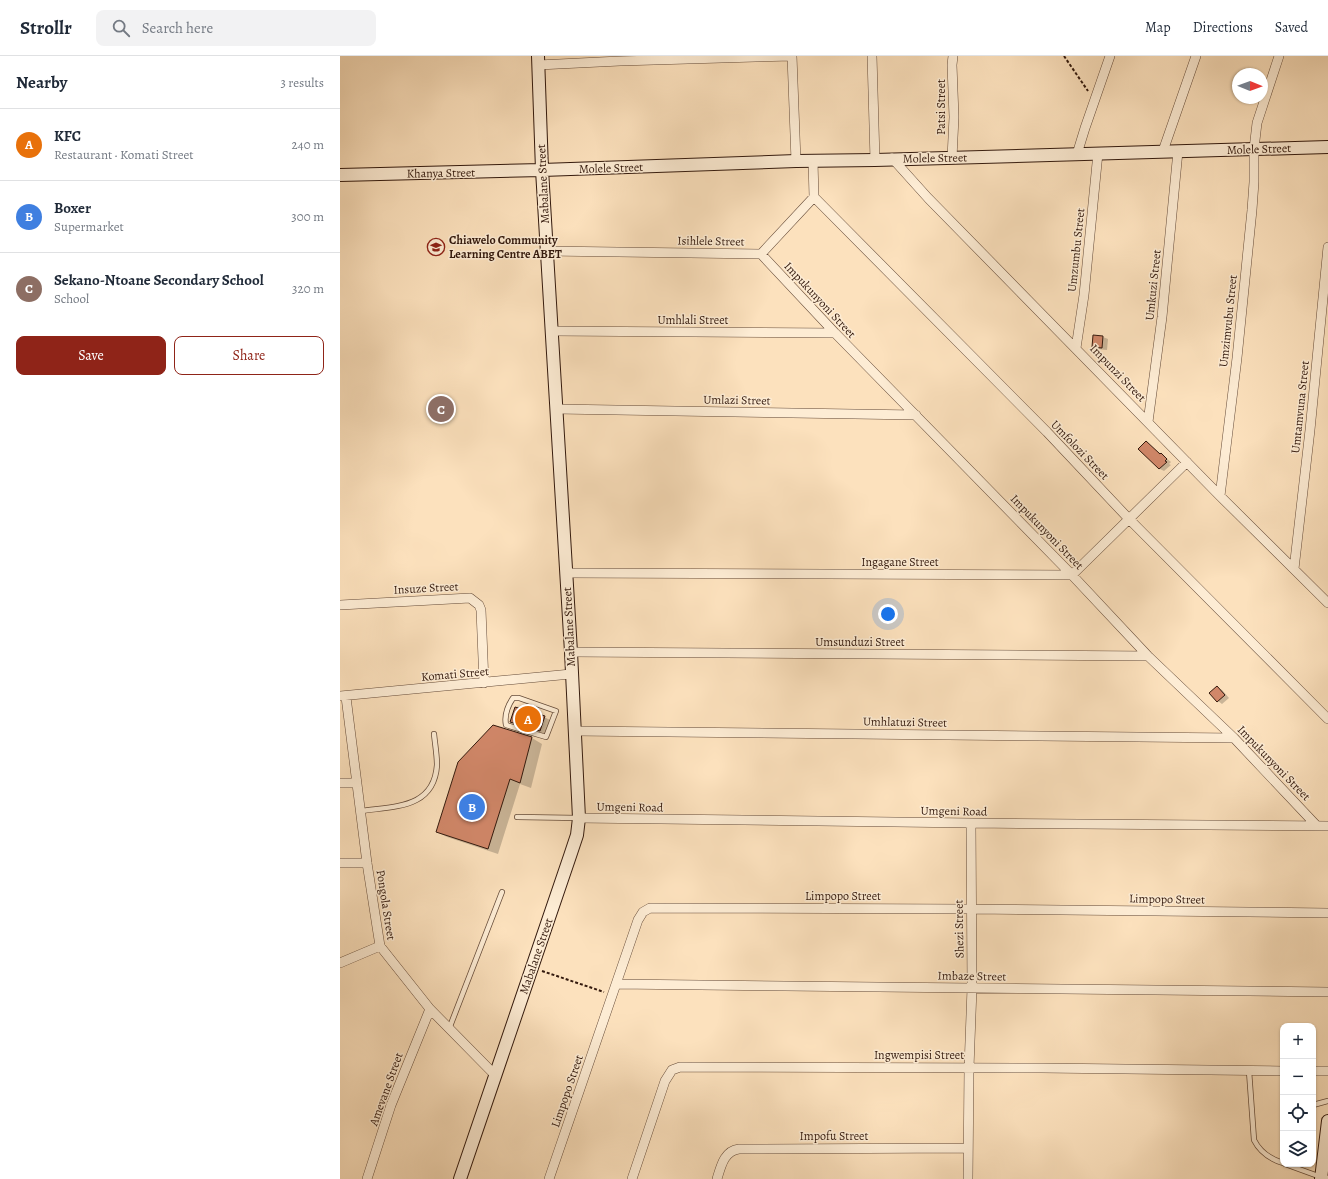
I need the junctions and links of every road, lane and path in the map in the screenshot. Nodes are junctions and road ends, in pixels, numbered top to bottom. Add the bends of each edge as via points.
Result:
1 (792, 56) edge
2 (872, 56) edge
3 (953, 56) edge
4 (1064, 56) edge
5 (1110, 56) edge
6 (1196, 56) edge
7 (1279, 56) edge
8 (698, 58) edge
9 (620, 59) edge
10 (538, 61) edge
11 (1094, 101) junction
12 (1328, 147) edge
13 (1254, 149) junction
14 (1163, 151) junction
15 (1178, 151) junction
16 (1098, 153) junction
17 (1078, 154) junction
18 (892, 158) junction
19 (952, 158) junction
20 (875, 160) junction
21 (796, 161) junction
22 (813, 161) junction
23 (542, 170) junction
24 (340, 175) edge
25 (814, 198) junction
26 (1328, 247) edge
27 (547, 250) junction
28 (761, 254) junction
29 (552, 331) junction
30 (834, 333) junction
31 (1076, 348) junction
32 (557, 409) junction
33 (916, 415) junction
34 (1148, 422) junction
35 (1187, 462) junction
36 (1220, 496) junction
37 (1129, 519) junction
38 (1294, 569) junction
39 (566, 573) junction
40 (1072, 575) junction
41 (1328, 603) edge
42 (340, 605) edge
43 (571, 652) junction
44 (1148, 656) junction
45 (571, 674) junction
46 (484, 683) junction
47 (343, 696) edge
48 (1328, 719) edge
49 (575, 731) junction
50 (434, 734) dead end
51 (546, 737) joint
52 (1234, 738) junction
53 (340, 783) edge
54 (357, 783) junction
55 (361, 811) junction
56 (517, 817) dead end
57 (579, 818) junction
58 (971, 823) junction
59 (1316, 825) junction
60 (1328, 826) edge
61 (340, 863) edge
62 (367, 863) junction
63 (502, 892) dead end
64 (971, 909) junction
65 (1328, 913) edge
66 (380, 946) junction
67 (340, 963) edge
68 (532, 967) junction
69 (616, 984) junction
70 (972, 988) junction
71 (1328, 992) edge
72 (612, 995) junction
73 (430, 1009) junction
74 (449, 1029) junction
75 (969, 1068) junction
76 (1250, 1071) junction
77 (1280, 1071) edge
78 (1316, 1071) edge
79 (1328, 1071) edge
80 (495, 1075) junction
81 (1328, 1101) edge
82 (1316, 1104) edge
83 (1328, 1121) edge
84 (968, 1148) junction
85 (1280, 1162) edge
86 (1301, 1167) edge
87 (1323, 1178) edge
88 (367, 1179) edge
89 (460, 1179) edge
90 (549, 1179) edge
91 (632, 1179) edge
92 (717, 1179) edge
93 (968, 1179) edge

1 - 8 street
1 - 21 street
2 - 20 street
3 - 19 street, Patsi Street
4 - 11 path
5 - 11 street
6 - 14 street
7 - 13 street, Umzimvubu Street via 1257,123
8 - 9 street
9 - 10 street
10 - 23 street, Mabalane Street
11 - 17 street
12 - 13 street, Molele Street
13 - 15 street, Molele Street
13 - 36 street, Umzimvubu Street via 1252,210
14 - 15 street, Molele Street
14 - 16 street, Molele Street
15 - 34 street, Umkuzi Street via 1162,317
16 - 17 street, Molele Street
16 - 31 street, Umzumbu Street via 1084,295
17 - 19 street, Molele Street
18 - 19 street, Molele Street
18 - 20 street, Molele Street
18 - 31 street, Impunzi Street
20 - 22 street, Molele Street
21 - 22 street, Molele Street
21 - 23 street, Molele Street
22 - 25 street
23 - 24 street, Khanya Street
23 - 27 street, Mabalane Street
25 - 28 street, Isihlele Street
25 - 37 street, Umfolozi Street via 1047,432
26 - 38 street, Umtamvuna Street
27 - 28 street, Isihlele Street
27 - 29 street, Mabalane Street
28 - 30 street, Impukunyoni Street
29 - 30 street, Umhlali Street
29 - 32 street, Mabalane Street
30 - 33 street, Impukunyoni Street
31 - 34 street, Impunzi Street
32 - 33 street, Umlazi Street
32 - 39 street, Mabalane Street
33 - 40 street, Impukunyoni Street
34 - 35 street, Impunzi Street
35 - 36 street, Impunzi Street
35 - 37 street
36 - 38 street, Impunzi Street
37 - 40 street
37 - 48 street, Umfolozi Street
38 - 41 street, Impunzi Street
39 - 40 street, Ingagane Street
39 - 43 street, Mabalane Street
40 - 44 street, Impukunyoni Street
42 - 46 street, Insuze Street via 448,598 474,600 481,610
43 - 44 street, Umsunduzi Street
43 - 45 street, Mabalane Street
44 - 52 street, Impukunyoni Street
45 - 46 street, Komati Street
45 - 49 street, Mabalane Street
46 - 47 street, Komati Street
47 - 54 street, Pongola Street
49 - 52 street, Umhlatuzi Street
49 - 57 street, Mabalane Street
50 - 55 lane via 437,764 427,792 411,803
51 - 51 lane via 506,724 505,716 513,698 556,711
52 - 59 street, Impukunyoni Street
53 - 54 street
54 - 55 street, Pongola Street
55 - 62 street, Pongola Street
56 - 57 lane
57 - 58 street, Umgeni Road
57 - 68 street, Mabalane Street via 577,835
58 - 59 street, Umgeni Road
58 - 64 street, Shezi Street
59 - 60 street, Umgeni Road
61 - 62 street
62 - 66 street, Pongola Street
63 - 74 lane
64 - 65 street, Limpopo Street
64 - 69 street, Limpopo Street via 652,907 639,917
64 - 70 street, Shezi Street
66 - 67 street
66 - 73 street, Pongola Street
68 - 72 path
68 - 80 street, Mabalane Street
69 - 70 street, Imbaze Street
69 - 72 street, Limpopo Street
70 - 71 street, Imbaze Street
70 - 75 street, Shezi Street
72 - 90 street, Limpopo Street
73 - 74 street, Pongola Street
73 - 88 street, Amevane Street via 391,1105
74 - 80 street, Pongola Street
75 - 76 street, Ingwempisi Street
75 - 84 street, Shezi Street
75 - 91 street, Ingwempisi Street via 676,1068 669,1073 665,1081
76 - 77 street, Ingwempisi Street
76 - 85 lane via 1254,1140 1258,1148
78 - 79 street
80 - 89 street, Mabalane Street
81 - 82 lane
83 - 87 street
84 - 92 street, Impofu Street via 739,1149 725,1157
84 - 93 street, Shezi Street
86 - 87 lane

